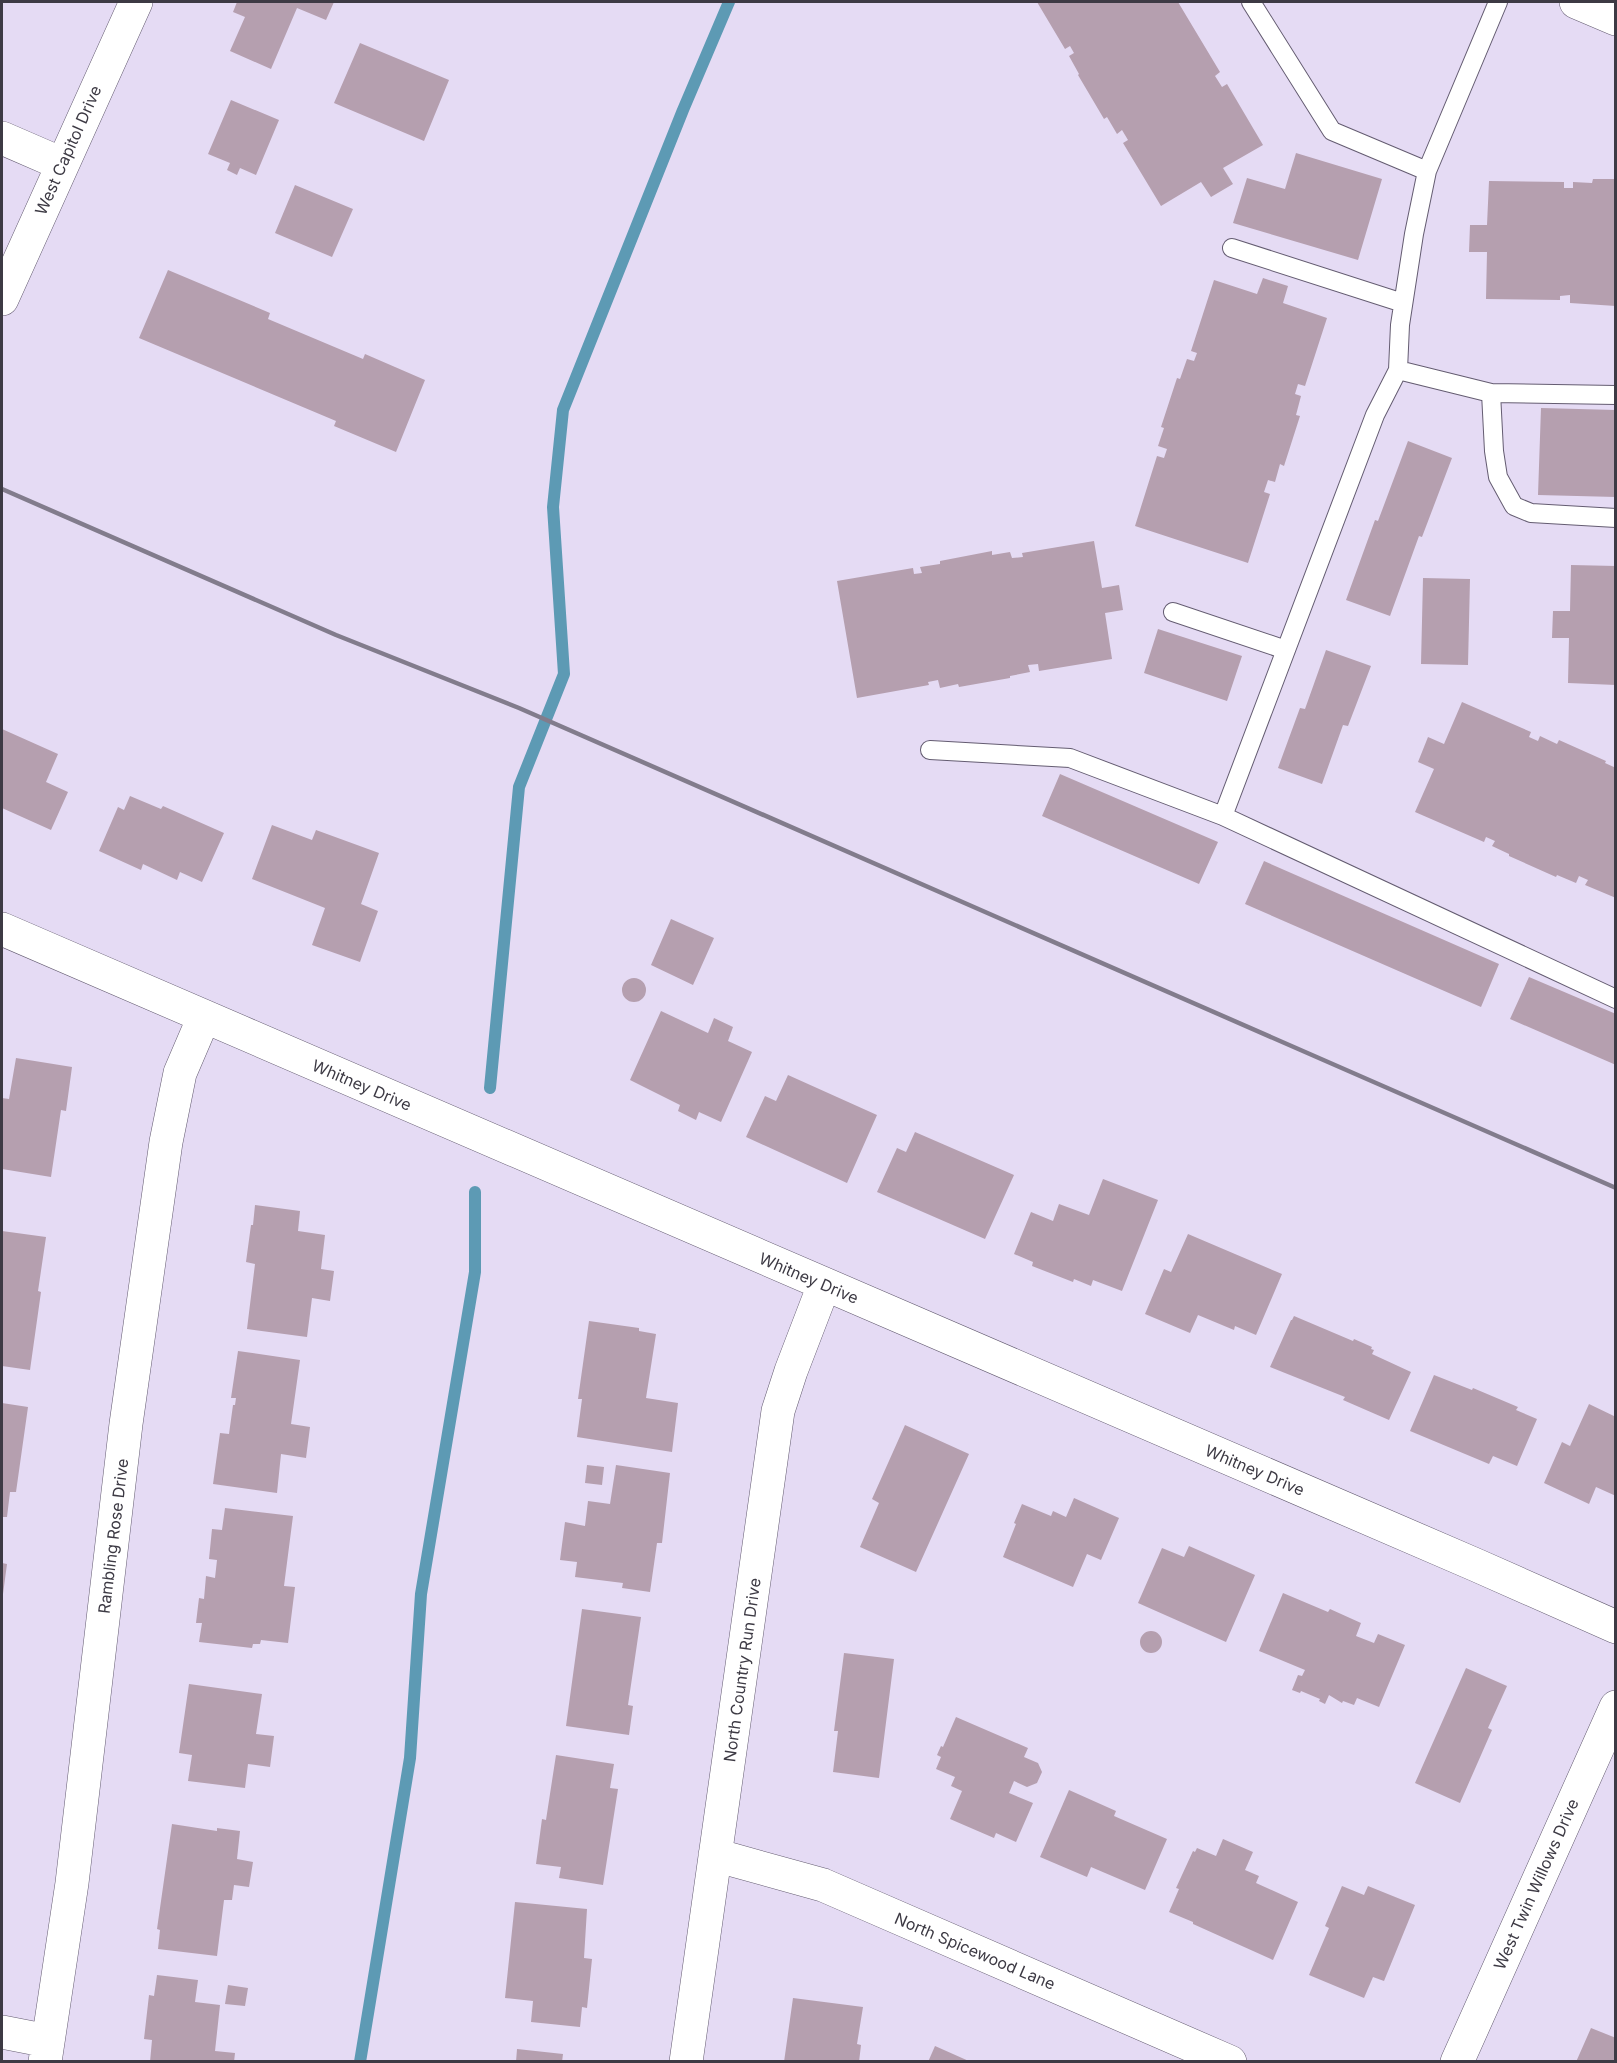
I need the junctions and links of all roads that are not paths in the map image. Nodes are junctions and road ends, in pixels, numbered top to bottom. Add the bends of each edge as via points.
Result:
1 (136, 2) edge
2 (1251, 2) edge
3 (1497, 2) edge
4 (1576, 2) edge
5 (1616, 19) edge
6 (2, 138) edge
7 (62, 164) junction
8 (1427, 171) junction
9 (1232, 248) dead end
10 (2, 299) edge
11 (1403, 303) junction
12 (1398, 370) junction
13 (1491, 393) junction
14 (1616, 395) edge
15 (1616, 518) edge
16 (1173, 612) dead end
17 (1286, 650) junction
18 (930, 750) dead end
19 (1223, 816) junction
20 (2, 929) edge
21 (1616, 999) edge
22 (204, 1017) junction
23 (824, 1285) junction
24 (1616, 1627) edge
25 (1616, 1707) edge
26 (716, 1855) junction
27 (2, 2032) edge
28 (46, 2051) edge
29 (686, 2061) edge
30 (1230, 2061) edge
31 (1457, 2061) edge

1 - 7 street, West Capitol Drive
2 - 8 lane via 1332,130
3 - 8 lane
4 - 5 street
6 - 7 street
7 - 10 street, West Capitol Drive
8 - 11 lane
9 - 11 lane
11 - 12 lane
12 - 13 lane
12 - 17 lane via 1375,415
13 - 14 lane
13 - 15 lane via 1498,477 1514,506 1531,513
16 - 17 lane
17 - 19 lane
18 - 19 lane via 1070,758
19 - 21 lane
20 - 22 street, Whitney Drive
22 - 23 street, Whitney Drive
22 - 28 street, Rambling Rose Drive via 180,1073 166,1142 126,1424 72,1883
23 - 24 street, Whitney Drive
23 - 26 street, North Country Run Drive via 778,1411
25 - 31 street, West Twin Willows Drive
26 - 29 street, North Country Run Drive
26 - 30 street, North Spicewood Lane via 823,1885
27 - 28 street

